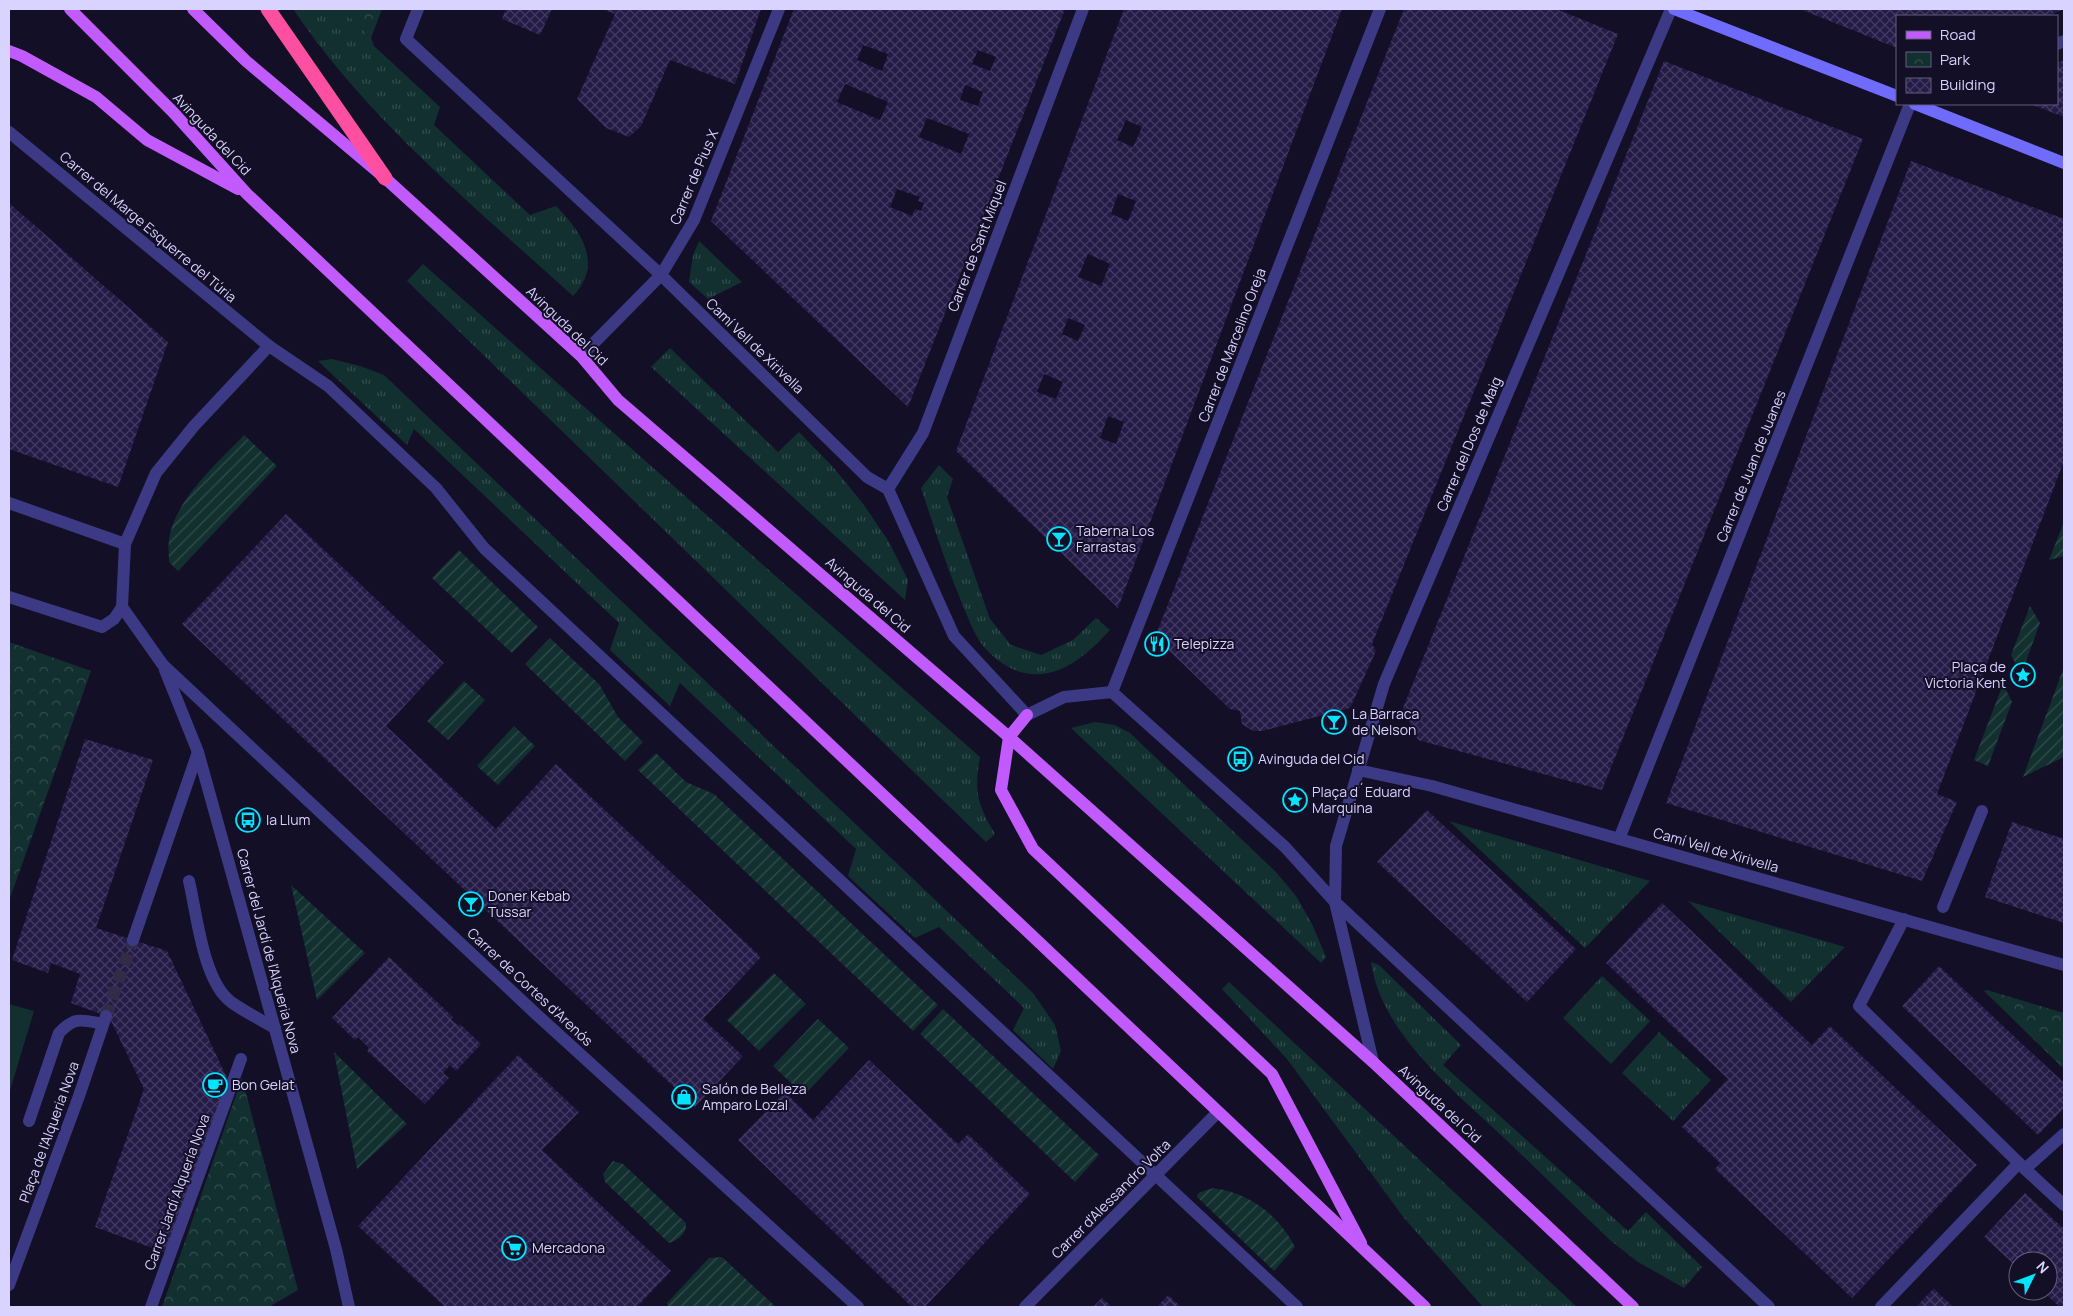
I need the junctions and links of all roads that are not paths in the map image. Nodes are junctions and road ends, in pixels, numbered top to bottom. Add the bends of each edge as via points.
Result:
1 (70, 9) edge
2 (193, 9) edge
3 (268, 9) edge
4 (418, 9) edge
5 (779, 9) edge
6 (1083, 9) edge
7 (1380, 9) edge
8 (1672, 9) edge
9 (9, 51) edge
10 (1896, 96) edge
11 (1910, 105) edge
12 (1918, 105) edge
13 (9, 132) edge
14 (2064, 163) edge
15 (385, 178) junction
16 (247, 194) junction
17 (661, 275) junction
18 (269, 346) junction
19 (581, 356) junction
20 (888, 489) junction
21 (9, 503) edge
22 (124, 544) junction
23 (9, 596) edge
24 (122, 607) junction
25 (163, 665) junction
26 (1112, 692) junction
27 (1027, 716) junction
28 (1009, 737) junction
29 (198, 752) junction
30 (1358, 770) junction
31 (1982, 811) dead end
32 (1619, 838) junction
33 (190, 881) dead end
34 (1335, 902) junction
35 (1943, 907) dead end
36 (1904, 919) junction
37 (133, 940) tunnel mouth
38 (2064, 965) edge
39 (275, 1028) junction
40 (241, 1059) dead end
41 (1373, 1062) junction
42 (1218, 1112) junction
43 (29, 1121) dead end
44 (2064, 1134) edge
45 (2022, 1166) junction
46 (1156, 1174) junction
47 (2064, 1205) edge
48 (1367, 1254) junction
49 (9, 1283) edge
50 (151, 1307) edge
51 (349, 1307) edge
52 (858, 1307) edge
53 (1025, 1307) edge
54 (1297, 1307) edge
55 (1425, 1307) edge
56 (1633, 1307) edge
57 (1769, 1307) edge
58 (1881, 1307) edge

1 - 16 main road, Avinguda del Cid
2 - 15 main road, Avinguda del Cid via 246,61
3 - 15 highway
4 - 17 street, Camí Vell de Xirivella via 406,39
5 - 17 street, Carrer de Pius X via 694,220
6 - 20 street, Carrer de Sant Miquel via 923,433
7 - 26 street, Carrer de Marcelino Oreja
8 - 10 street
8 - 30 street, Carrer del Dos de Maig via 1384,684
9 - 16 main road via 96,98 147,140
11 - 32 street, Carrer de Juan de Juanes
12 - 14 street
13 - 18 street, Carrer del Marge Esquerre del Túria
15 - 19 main road, Avinguda del Cid
16 - 42 main road, Avinguda del Cid
17 - 19 street, Carrer de Pius X
17 - 20 street, Camí Vell de Xirivella via 867,477
18 - 22 street via 194,426 156,473
18 - 46 street via 328,386 436,488 484,548
19 - 28 main road, Avinguda del Cid via 618,400
20 - 27 street via 954,636
21 - 22 street
22 - 24 street
23 - 24 street via 102,627 114,619
24 - 25 street
25 - 29 street, Carrer del Jardí de l'Alqueria Nova
25 - 52 street, Carrer de Cortes d'Arenós via 535,1013
26 - 27 street via 1064,697
26 - 34 street via 1285,847
27 - 28 main road
28 - 41 main road, Avinguda del Cid
28 - 48 main road via 1001,790 1033,849 1272,1074
29 - 37 street
29 - 39 street, Carrer del Jardí de l'Alqueria Nova
30 - 32 street, Camí Vell de Xirivella via 1432,786
30 - 34 street, Carrer del Dos de Maig via 1336,846
31 - 35 street
32 - 36 street, Camí Vell de Xirivella
33 - 39 street via 207,963 216,986 230,1002
34 - 41 street
34 - 57 street
36 - 38 street, Camí Vell de Xirivella
36 - 45 street via 1859,1006
39 - 51 street, Carrer del Jardí de l'Alqueria Nova
40 - 50 street, Carrer Jardí Alquería Nova
41 - 56 main road, Avinguda del Cid
42 - 46 street, Carrer d'Alessandro Volta
42 - 48 main road, Avinguda del Cid
43 - 49 street, Plaça de l'Alqueria Nova via 59,1033 69,1023 80,1019 104,1020
44 - 45 street
45 - 47 street
45 - 58 street
46 - 53 street, Carrer d'Alessandro Volta
46 - 54 street
48 - 55 main road, Avinguda del Cid

